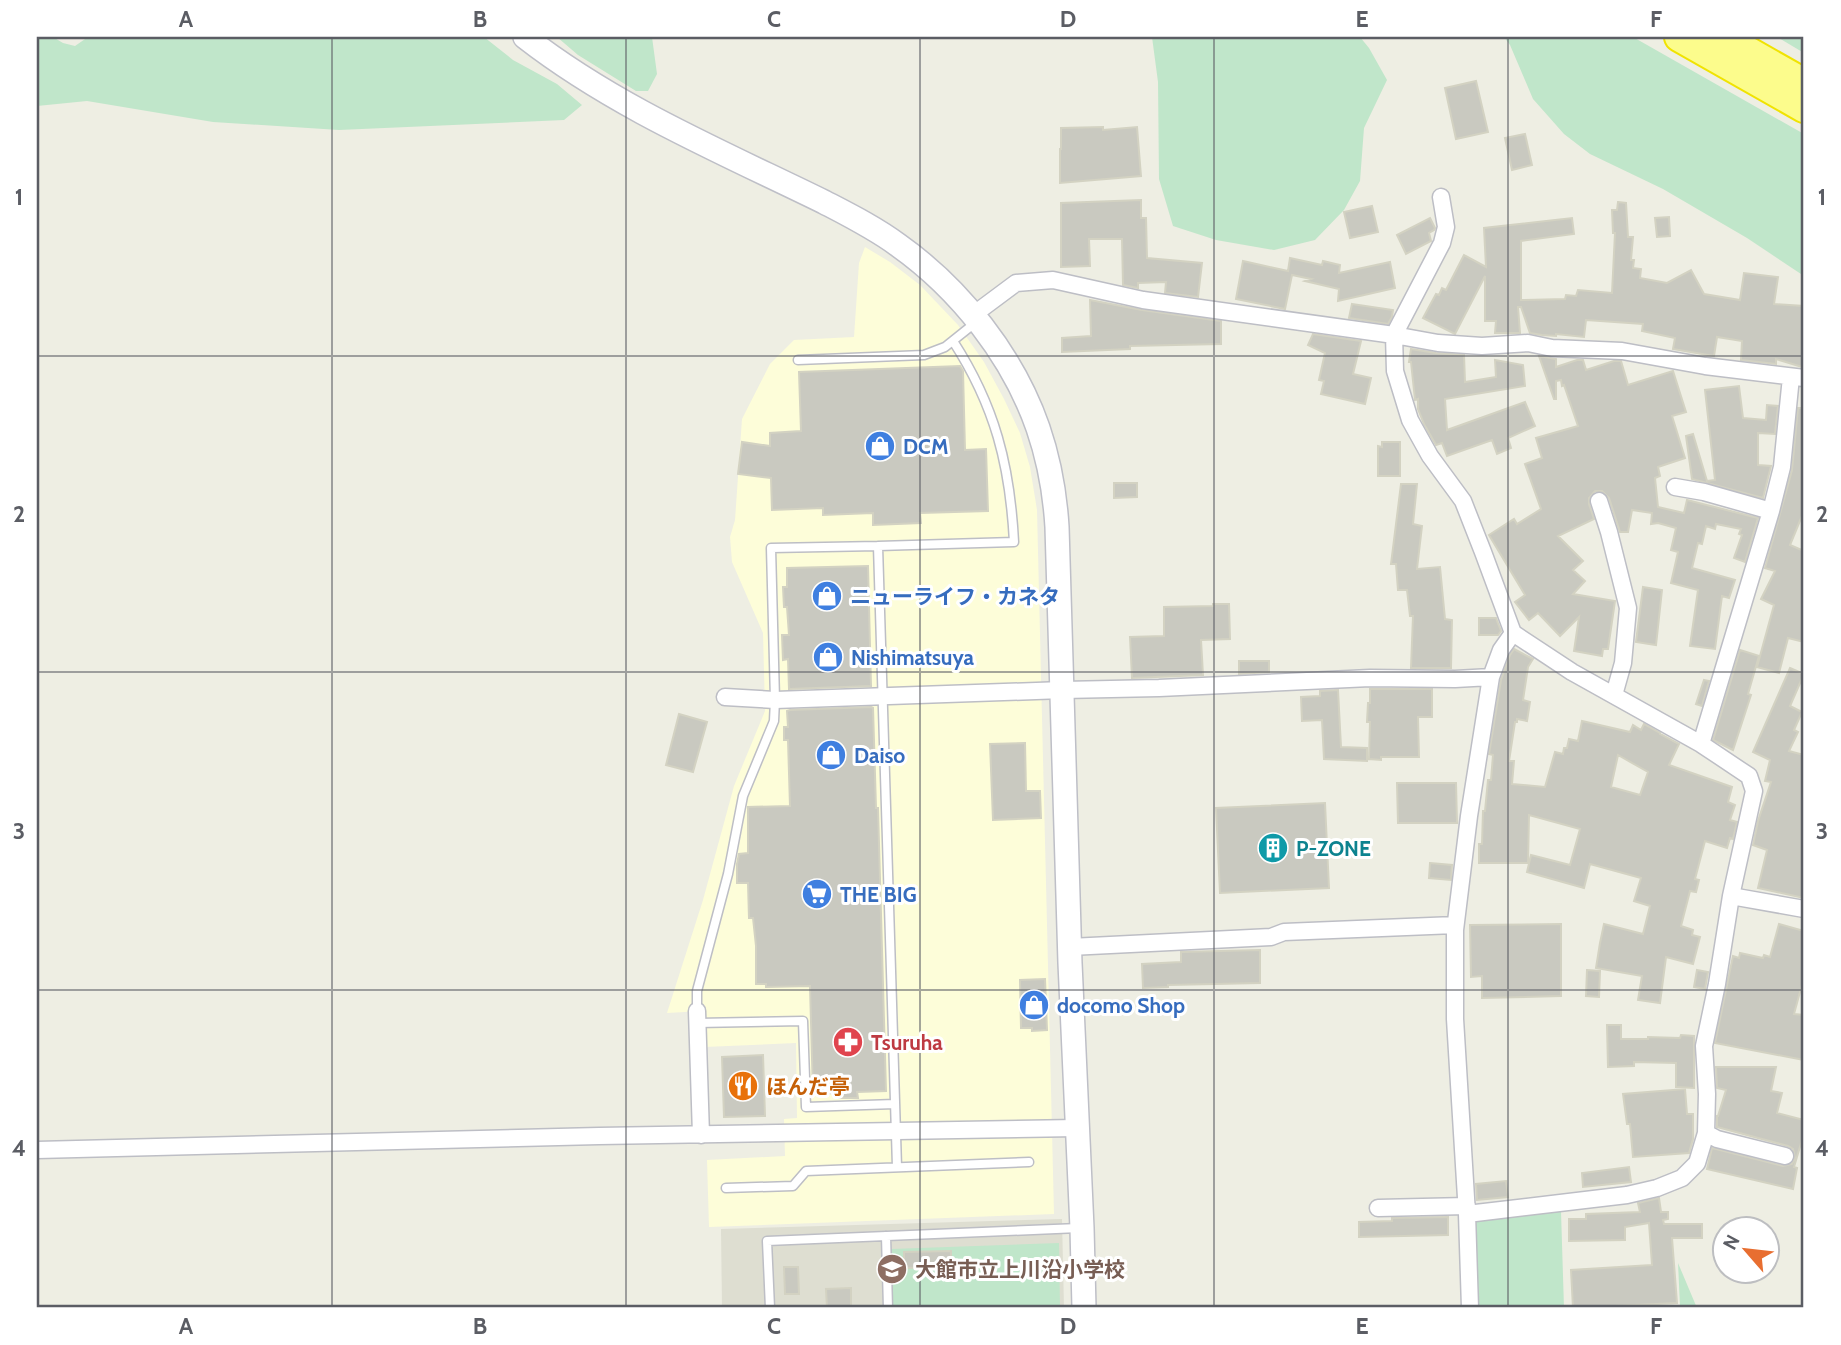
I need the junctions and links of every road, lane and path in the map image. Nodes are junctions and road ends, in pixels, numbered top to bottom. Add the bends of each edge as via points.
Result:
1 (525, 37) edge
2 (1679, 37) edge
3 (1723, 37) edge
4 (1804, 83) edge
5 (1804, 108) edge
6 (1441, 197) dead end
7 (975, 318) junction
8 (1394, 335) junction
9 (953, 341) junction
10 (798, 360) dead end
11 (1798, 378) edge
12 (1675, 487) dead end
13 (1599, 501) dead end
14 (1771, 511) junction
15 (878, 545) junction
16 (1513, 633) junction
17 (1491, 677) junction
18 (1063, 690) junction
19 (1614, 695) junction
20 (725, 696) dead end
21 (883, 696) junction
22 (775, 700) junction
23 (1701, 744) junction
24 (1731, 896) junction
25 (1804, 909) edge
26 (1455, 925) junction
27 (1070, 947) junction
28 (697, 1017) junction
29 (895, 1104) junction
30 (1077, 1128) junction
31 (896, 1130) junction
32 (1706, 1133) junction
33 (701, 1135) junction
34 (37, 1150) edge
35 (1785, 1156) dead end
36 (1029, 1162) dead end
37 (897, 1167) junction
38 (726, 1188) dead end
39 (1378, 1208) dead end
40 (1467, 1210) junction
41 (1082, 1228) junction
42 (886, 1236) junction
43 (769, 1308) edge
44 (888, 1308) edge
45 (1084, 1308) edge
46 (1470, 1308) edge

1 - 7 street via 646,115 876,231 920,262
2 - 5 highway
3 - 4 highway
6 - 8 street via 1446,226 1442,243
7 - 8 street via 1016,283 1053,280 1143,300
7 - 9 lane
7 - 18 street via 1017,381 1044,449 1056,505
8 - 11 street via 1438,343 1528,343 1622,351
8 - 16 street via 1395,371 1410,420 1463,501
9 - 10 lane via 924,355
9 - 15 lane via 999,437 1008,475 1014,542
11 - 14 street
12 - 14 street
13 - 19 street via 1628,608 1623,663
14 - 23 street
15 - 21 lane
15 - 22 lane via 771,548
16 - 17 street
16 - 19 street
17 - 18 street
17 - 26 street
18 - 21 street
18 - 27 street
19 - 23 street
20 - 22 street
21 - 22 street
21 - 29 lane
22 - 28 lane via 774,721 743,796 697,991
23 - 24 street via 1749,776 1754,791
24 - 25 street
24 - 32 street via 1704,1046
26 - 27 street
26 - 40 street via 1455,1019
27 - 30 street
28 - 29 lane via 803,1021 806,1107
28 - 33 street
29 - 31 lane
30 - 31 street
30 - 41 street
31 - 33 street
31 - 37 lane
32 - 35 street
32 - 40 street via 1697,1163 1682,1178 1657,1188 1627,1195
33 - 34 street
36 - 37 lane
37 - 38 lane via 806,1171 793,1186
39 - 40 street
40 - 46 street
41 - 42 lane
41 - 45 street
42 - 43 lane via 767,1241
42 - 44 lane

